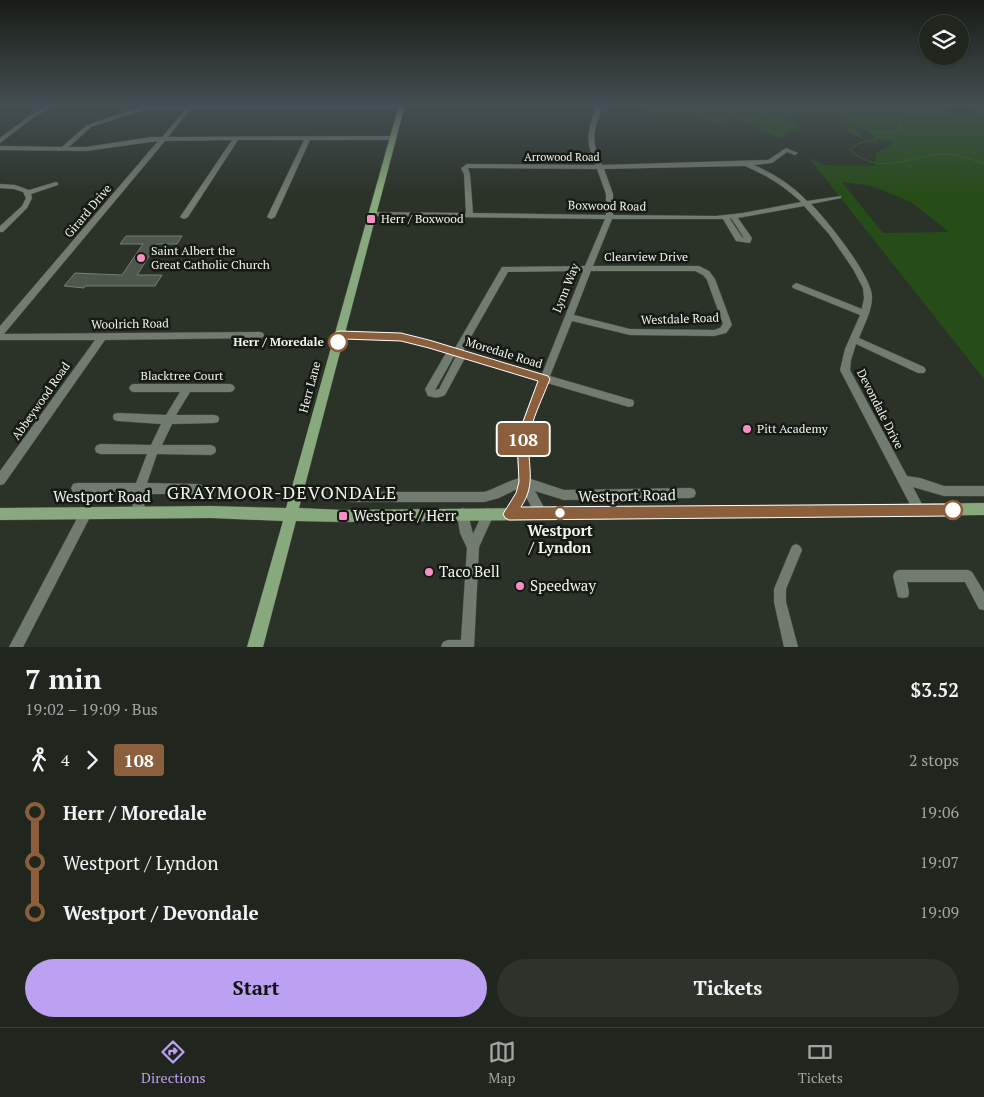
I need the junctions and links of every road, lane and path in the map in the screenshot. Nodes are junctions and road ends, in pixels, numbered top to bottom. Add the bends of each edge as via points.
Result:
1 (78, 135) edge
2 (167, 135) edge
3 (590, 135) edge
4 (308, 138) junction
5 (393, 138) joint
6 (164, 139) junction
7 (236, 139) junction
8 (0, 148) edge
9 (63, 148) junction
10 (795, 153) dead end
11 (770, 162) junction
12 (747, 164) junction
13 (601, 167) junction
14 (770, 176) junction
15 (56, 184) dead end
16 (0, 186) edge
17 (27, 193) junction
18 (839, 197) dead end
19 (808, 203) junction
20 (373, 214) junction
21 (470, 215) junction
22 (184, 217) dead end
23 (270, 217) dead end
24 (609, 217) junction
25 (0, 230) edge
26 (589, 268) junction
27 (703, 271) joint
28 (796, 286) dead end
29 (864, 313) junction
30 (570, 317) junction
31 (0, 332) edge
32 (260, 335) dead end
33 (340, 335) junction
34 (102, 337) junction
35 (0, 338) edge
36 (853, 340) junction
37 (458, 352) junction
38 (921, 370) dead end
39 (544, 379) junction
40 (134, 388) dead end
41 (187, 388) junction
42 (230, 388) dead end
43 (629, 402) dead end
44 (118, 417) dead end
45 (214, 419) dead end
46 (168, 420) junction
47 (100, 449) dead end
48 (155, 449) junction
49 (211, 450) dead end
50 (0, 480) edge
51 (902, 480) junction
52 (525, 482) junction
53 (77, 488) dead end
54 (139, 489) junction
55 (198, 489) dead end
56 (984, 491) edge
57 (690, 493) dead end
58 (351, 497) dead end
59 (919, 510) junction
60 (984, 510) edge
61 (139, 512) junction
62 (86, 513) junction
63 (542, 513) junction
64 (0, 514) edge
65 (292, 514) junction
66 (463, 514) junction
67 (488, 514) junction
68 (509, 514) junction
69 (473, 547) junction
70 (796, 550) dead end
71 (903, 592) dead end
72 (984, 604) edge
73 (16, 647) edge
74 (255, 647) edge
75 (448, 647) edge
76 (467, 647) edge
77 (791, 647) edge

1 - 9 street
2 - 6 street, Girard Drive
3 - 13 street, Lynn Way
4 - 5 street
4 - 7 street
4 - 23 street
5 - 20 main road, Herr Lane
6 - 7 street
6 - 9 street
6 - 31 street, Girard Drive
7 - 22 street
8 - 9 street
10 - 11 street, Arrowood Road via 784,151
11 - 12 street, Arrowood Road
11 - 14 street via 767,169
12 - 13 street, Arrowood Road
12 - 14 street, Devondale Drive
13 - 21 street, Arrowood Road via 467,166 464,168
13 - 24 street, Lynn Way via 610,195
14 - 19 street, Devondale Drive
15 - 17 street
16 - 17 street via 18,187
17 - 25 street via 25,207
18 - 19 street, Boxwood Road
19 - 24 street, Boxwood Road via 729,217
19 - 29 street, Devondale Drive via 867,288
20 - 21 street, Boxwood Road
20 - 33 main road, Herr Lane
21 - 24 street, Boxwood Road
24 - 26 street, Lynn Way
26 - 27 street, Clearview Drive via 692,268
26 - 30 street, Lynn Way
26 - 37 street, Clearview Drive via 506,269
27 - 30 street, Westdale Road via 711,279 728,322 724,331 644,333
28 - 29 street
29 - 36 street, Devondale Drive
30 - 39 street, Lynn Way
32 - 34 street, Woolrich Road
33 - 37 street, Moredale Road via 401,337
33 - 65 main road, Herr Lane
34 - 35 street, Woolrich Road
34 - 50 street, Abbeywood Road
36 - 38 street
36 - 51 street, Devondale Drive via 845,362 847,376
37 - 39 street, Moredale Road
39 - 43 street, Moredale Road
39 - 52 street, Lynn Way via 523,438
40 - 41 street, Blacktree Court
41 - 42 street, Blacktree Court
41 - 46 street
44 - 46 street
45 - 46 street
46 - 48 street
47 - 48 street
48 - 49 street
48 - 54 street
51 - 56 street via 944,492
51 - 59 street, Devondale Drive
52 - 57 street via 564,495
52 - 58 street via 484,497
52 - 63 street, Lynn Way
52 - 68 street, Lynn Way via 521,496
53 - 54 street
54 - 55 street
54 - 61 street via 136,502
59 - 60 main road, Westport Road
59 - 63 main road, Westport Road
61 - 62 main road, Westport Road
61 - 65 main road, Westport Road
62 - 64 main road, Westport Road
62 - 73 street
63 - 68 main road, Westport Road
65 - 66 main road, Westport Road
65 - 74 main road, Herr Lane
66 - 67 main road, Westport Road
66 - 69 street via 466,533
67 - 68 main road, Westport Road
67 - 69 street
69 - 76 street
70 - 77 street via 780,589
71 - 72 street via 899,576 968,576
75 - 76 street

